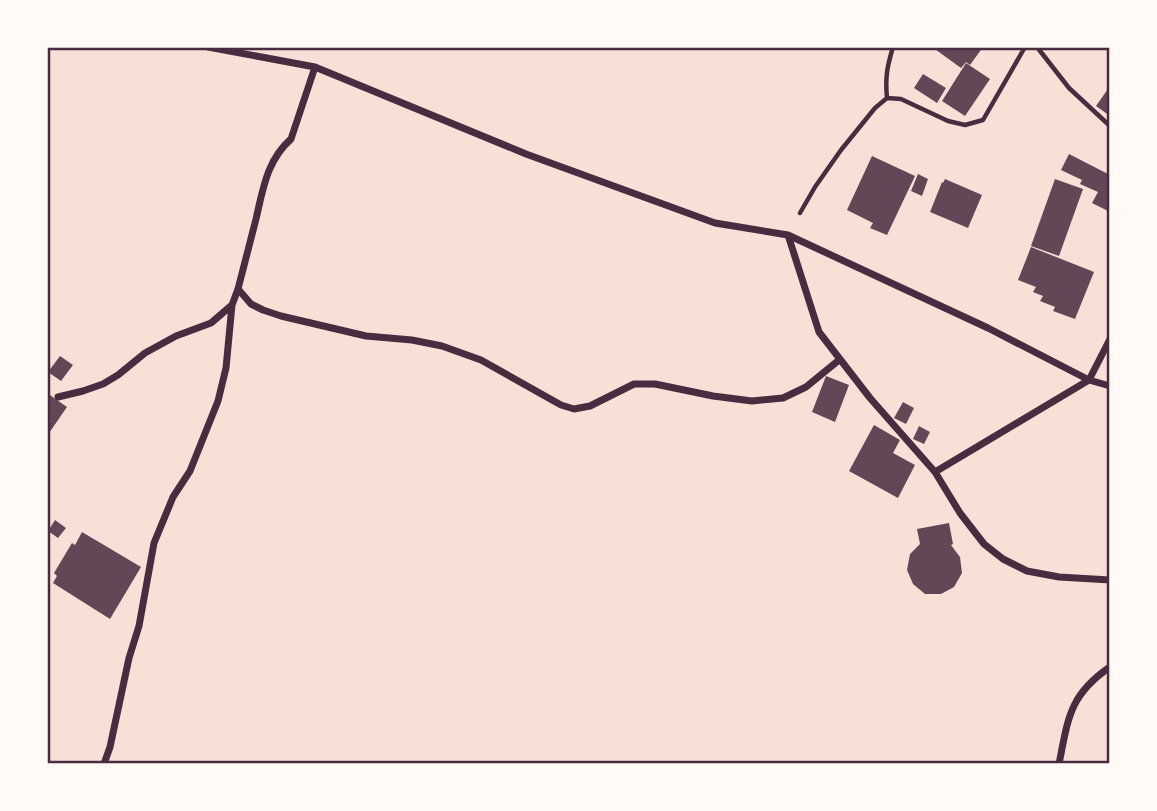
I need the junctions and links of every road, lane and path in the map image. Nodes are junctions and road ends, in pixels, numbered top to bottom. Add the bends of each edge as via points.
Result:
1 (208, 47) edge
2 (893, 47) edge
3 (1025, 47) edge
4 (1037, 47) edge
5 (315, 67) junction
6 (887, 98) junction
7 (1110, 126) edge
8 (788, 235) junction
9 (238, 289) junction
10 (232, 304) junction
11 (1110, 339) edge
12 (839, 360) junction
13 (1089, 380) junction
14 (1110, 386) edge
15 (58, 397) dead end
16 (934, 472) junction
17 (1110, 580) edge
18 (1110, 667) edge
19 (104, 764) edge
20 (1059, 764) edge

1 - 5 street
2 - 6 path via 885,80
3 - 6 path via 983,120 965,125 901,99
4 - 7 path via 1069,88
5 - 8 street via 526,154 715,223
5 - 9 street via 291,139 265,178
6 - 8 path via 841,150
8 - 12 street via 819,332
8 - 13 street
9 - 10 street
9 - 12 street via 251,304 281,316 366,336 442,346 481,360 574,409 634,384 752,401 783,398 806,387
10 - 15 street via 211,323 145,353 103,384
10 - 19 street via 218,401 154,542 139,626
11 - 13 street
12 - 16 street
13 - 14 street
13 - 16 street
16 - 17 street via 984,544 1003,559 1027,571
18 - 20 street via 1086,685 1073,704

